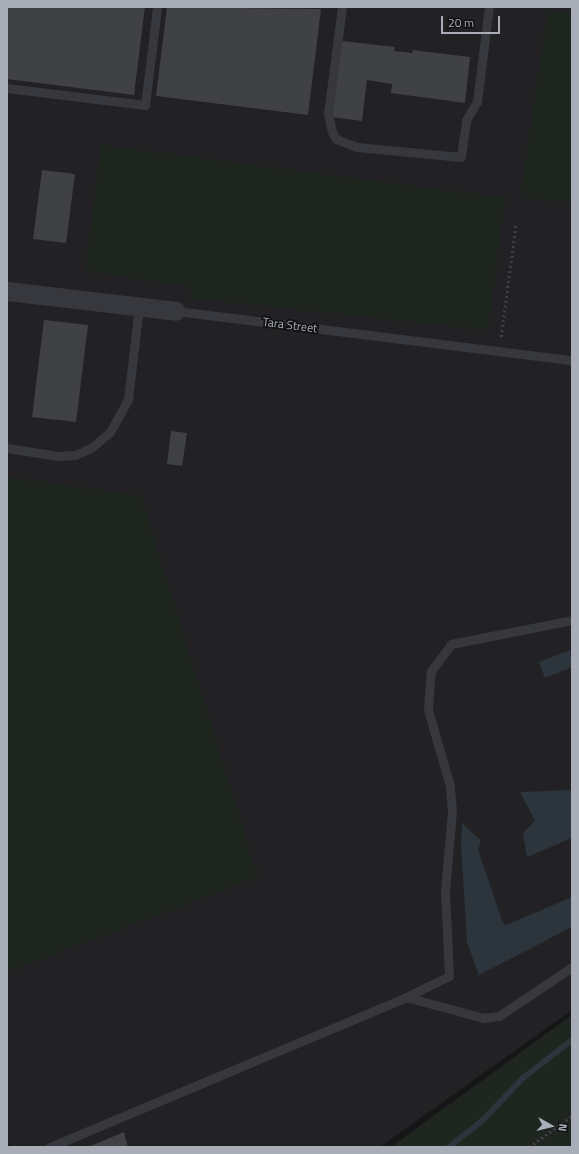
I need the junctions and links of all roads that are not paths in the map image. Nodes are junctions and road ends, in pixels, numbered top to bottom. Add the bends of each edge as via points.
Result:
1 (157, 7) edge
2 (342, 7) edge
3 (489, 7) edge
4 (7, 88) edge
5 (7, 291) edge
6 (139, 307) junction
7 (176, 311) joint
8 (572, 360) edge
9 (7, 448) edge
10 (572, 620) edge
11 (572, 968) edge
12 (406, 997) junction
13 (50, 1147) edge

1 - 4 lane via 145,105
2 - 3 lane via 328,113 336,139 357,147 461,157 466,120 477,102
5 - 6 street, Tara Street
6 - 7 street, Tara Street
6 - 9 lane via 128,400 110,432 91,448 66,457
7 - 8 lane, Tara Street
10 - 12 lane via 451,644 431,671 428,710 450,786 452,811 445,891 449,976
11 - 12 lane via 499,1016 484,1018
12 - 13 lane

